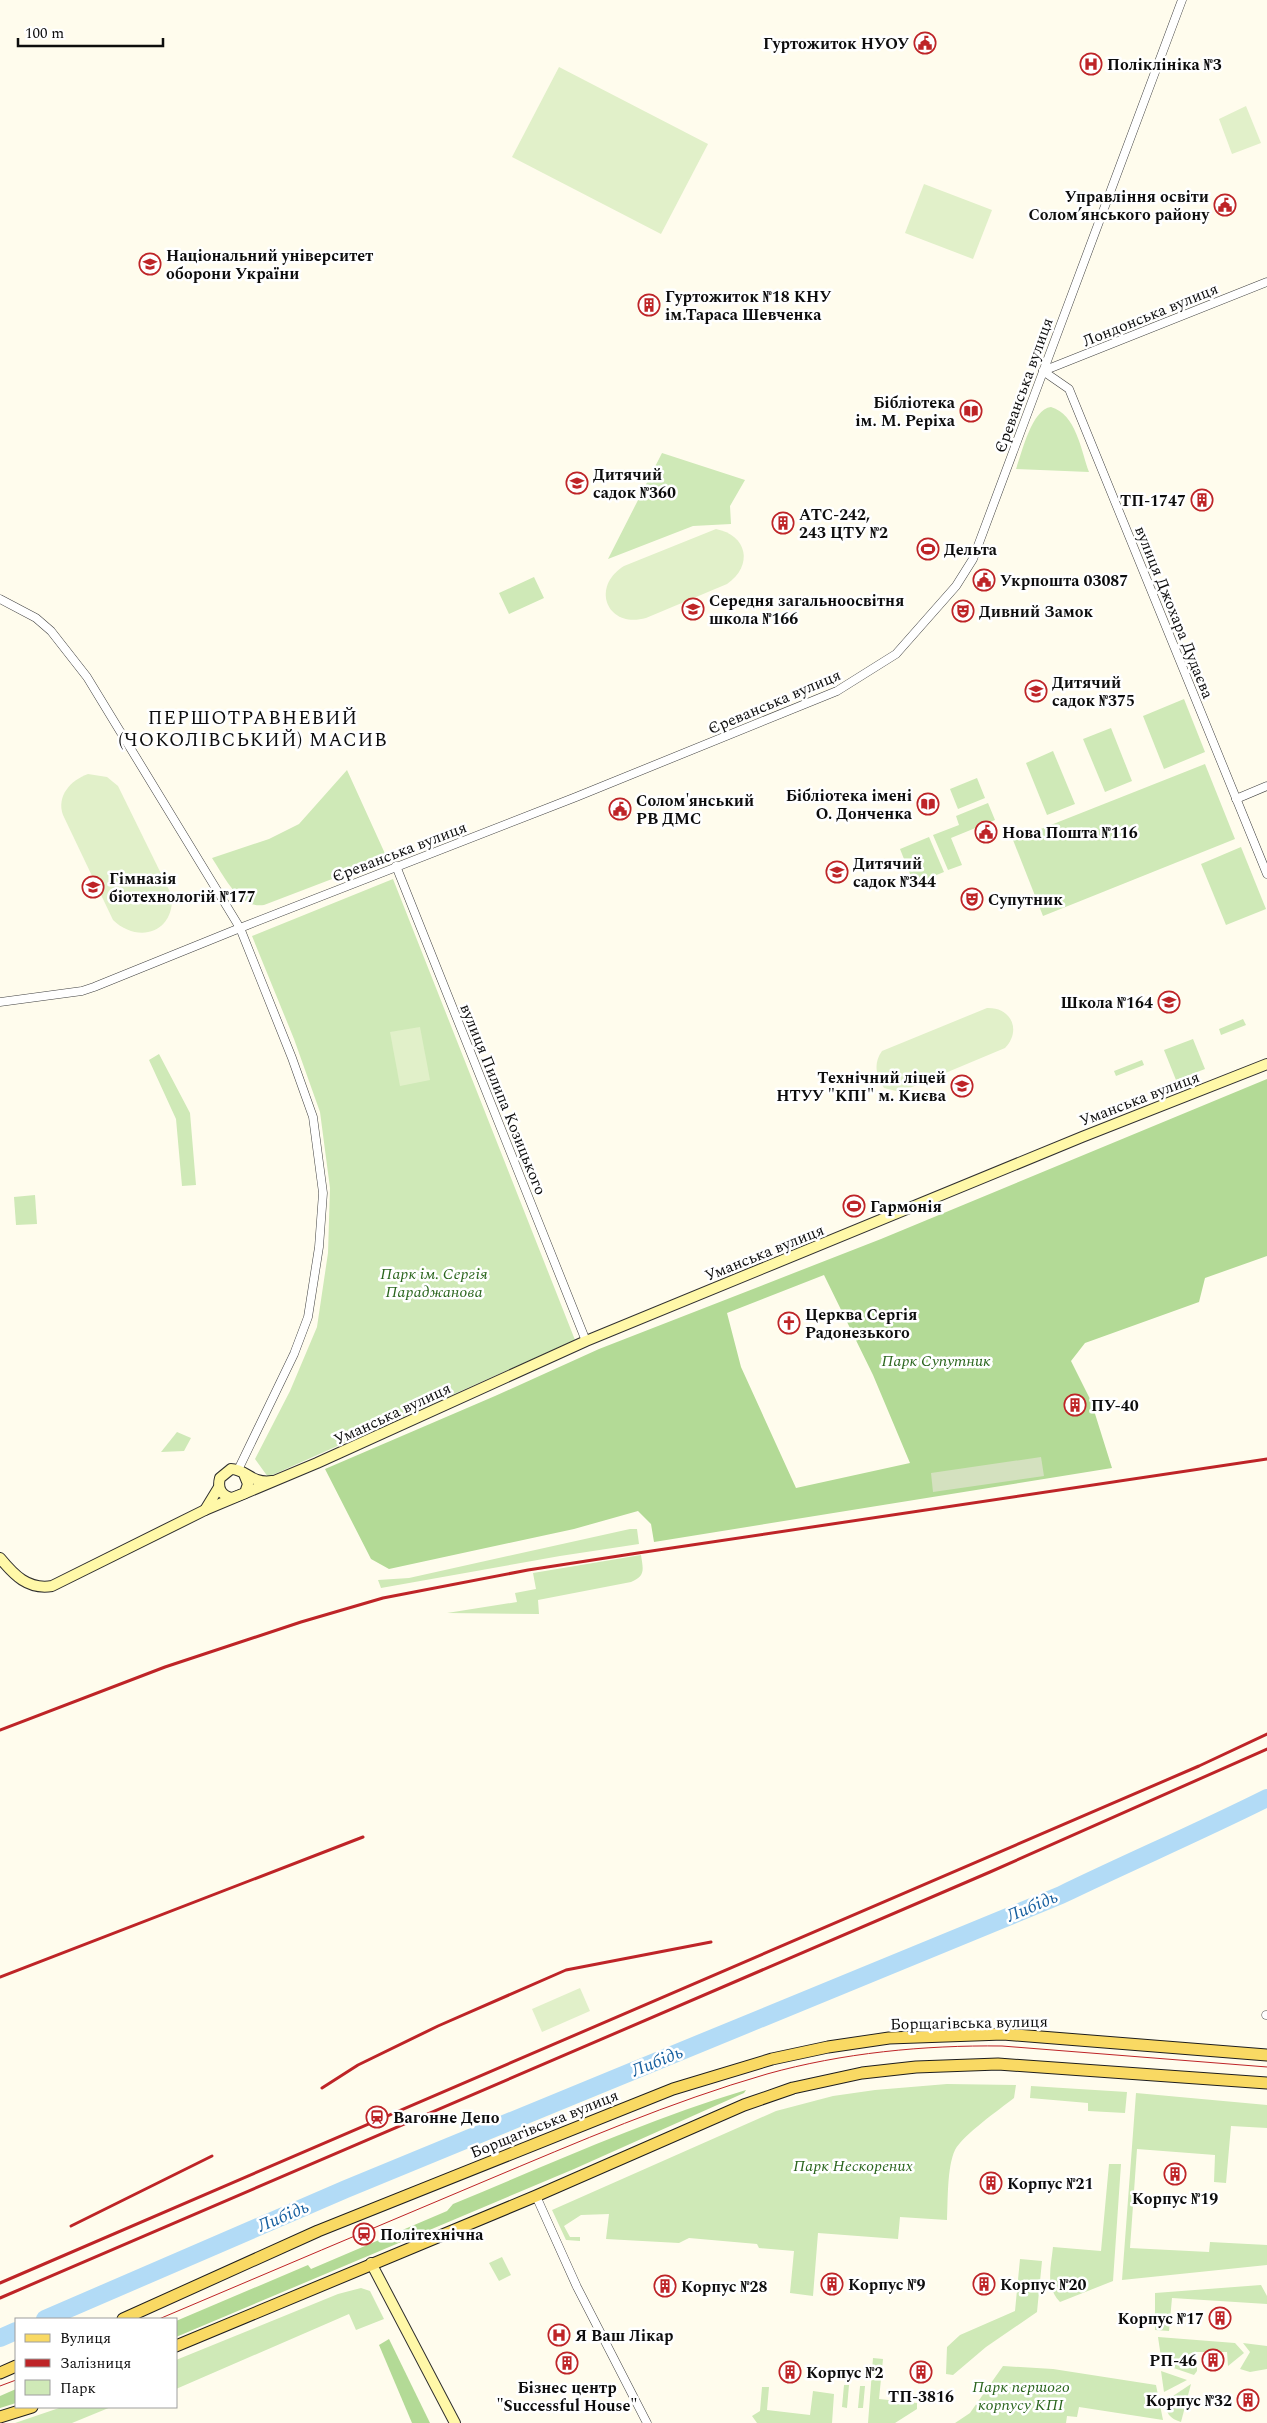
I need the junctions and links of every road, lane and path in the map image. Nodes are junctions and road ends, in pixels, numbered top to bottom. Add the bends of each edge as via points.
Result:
1 (1182, 0) edge
2 (1267, 282) edge
3 (1043, 371) junction
4 (0, 599) edge
5 (1267, 786) edge
6 (1236, 799) junction
7 (396, 866) junction
8 (1267, 874) edge
9 (240, 928) junction
10 (0, 1002) edge
11 (1267, 1064) edge
12 (586, 1341) junction
13 (241, 1472) junction
14 (278, 1480) junction
15 (219, 1487) junction
16 (237, 1498) junction
17 (205, 1510) junction
18 (0, 1558) edge
19 (1267, 2054) edge
20 (1267, 2083) edge
21 (536, 2196) junction
22 (371, 2264) junction
23 (125, 2318) edge
24 (178, 2345) edge
25 (15, 2366) edge
26 (0, 2373) edge
27 (29, 2408) edge
28 (0, 2417) edge
29 (455, 2423) edge
30 (647, 2423) edge

1 - 3 street, Єреванська вулиця
2 - 3 street, Лондонська вулиця
3 - 6 street, вулиця Джохара Дудаєва via 1069,389
3 - 7 street, Єреванська вулиця via 973,559 956,586 896,654 837,691
4 - 9 street via 36,618 51,631 87,677
5 - 6 street
6 - 8 street, вулиця Джохара Дудаєва
7 - 9 street, Єреванська вулиця
7 - 12 street, вулиця Пилипа Козицького
9 - 10 street, Єреванська вулиця via 88,989
9 - 13 street via 313,1117 323,1193 319,1248 308,1317
11 - 12 street, Уманська вулиця
12 - 14 street, Уманська вулиця
13 - 14 street, Уманська вулиця via 254,1480
13 - 15 street via 231,1469 222,1474
13 - 16 street via 247,1479 247,1489
14 - 16 street, Уманська вулиця
15 - 16 street via 224,1495
15 - 17 street
16 - 17 street, Уманська вулиця
17 - 18 street, Уманська вулиця via 52,1586 40,1588 30,1585
19 - 23 main road, Борщагівська вулиця via 984,2035 888,2038 772,2059 673,2089 327,2228
20 - 21 main road via 998,2064 862,2073 793,2088 744,2105
21 - 22 main road
21 - 30 street via 577,2286
22 - 24 main road
22 - 29 street
25 - 26 main road
27 - 28 main road

